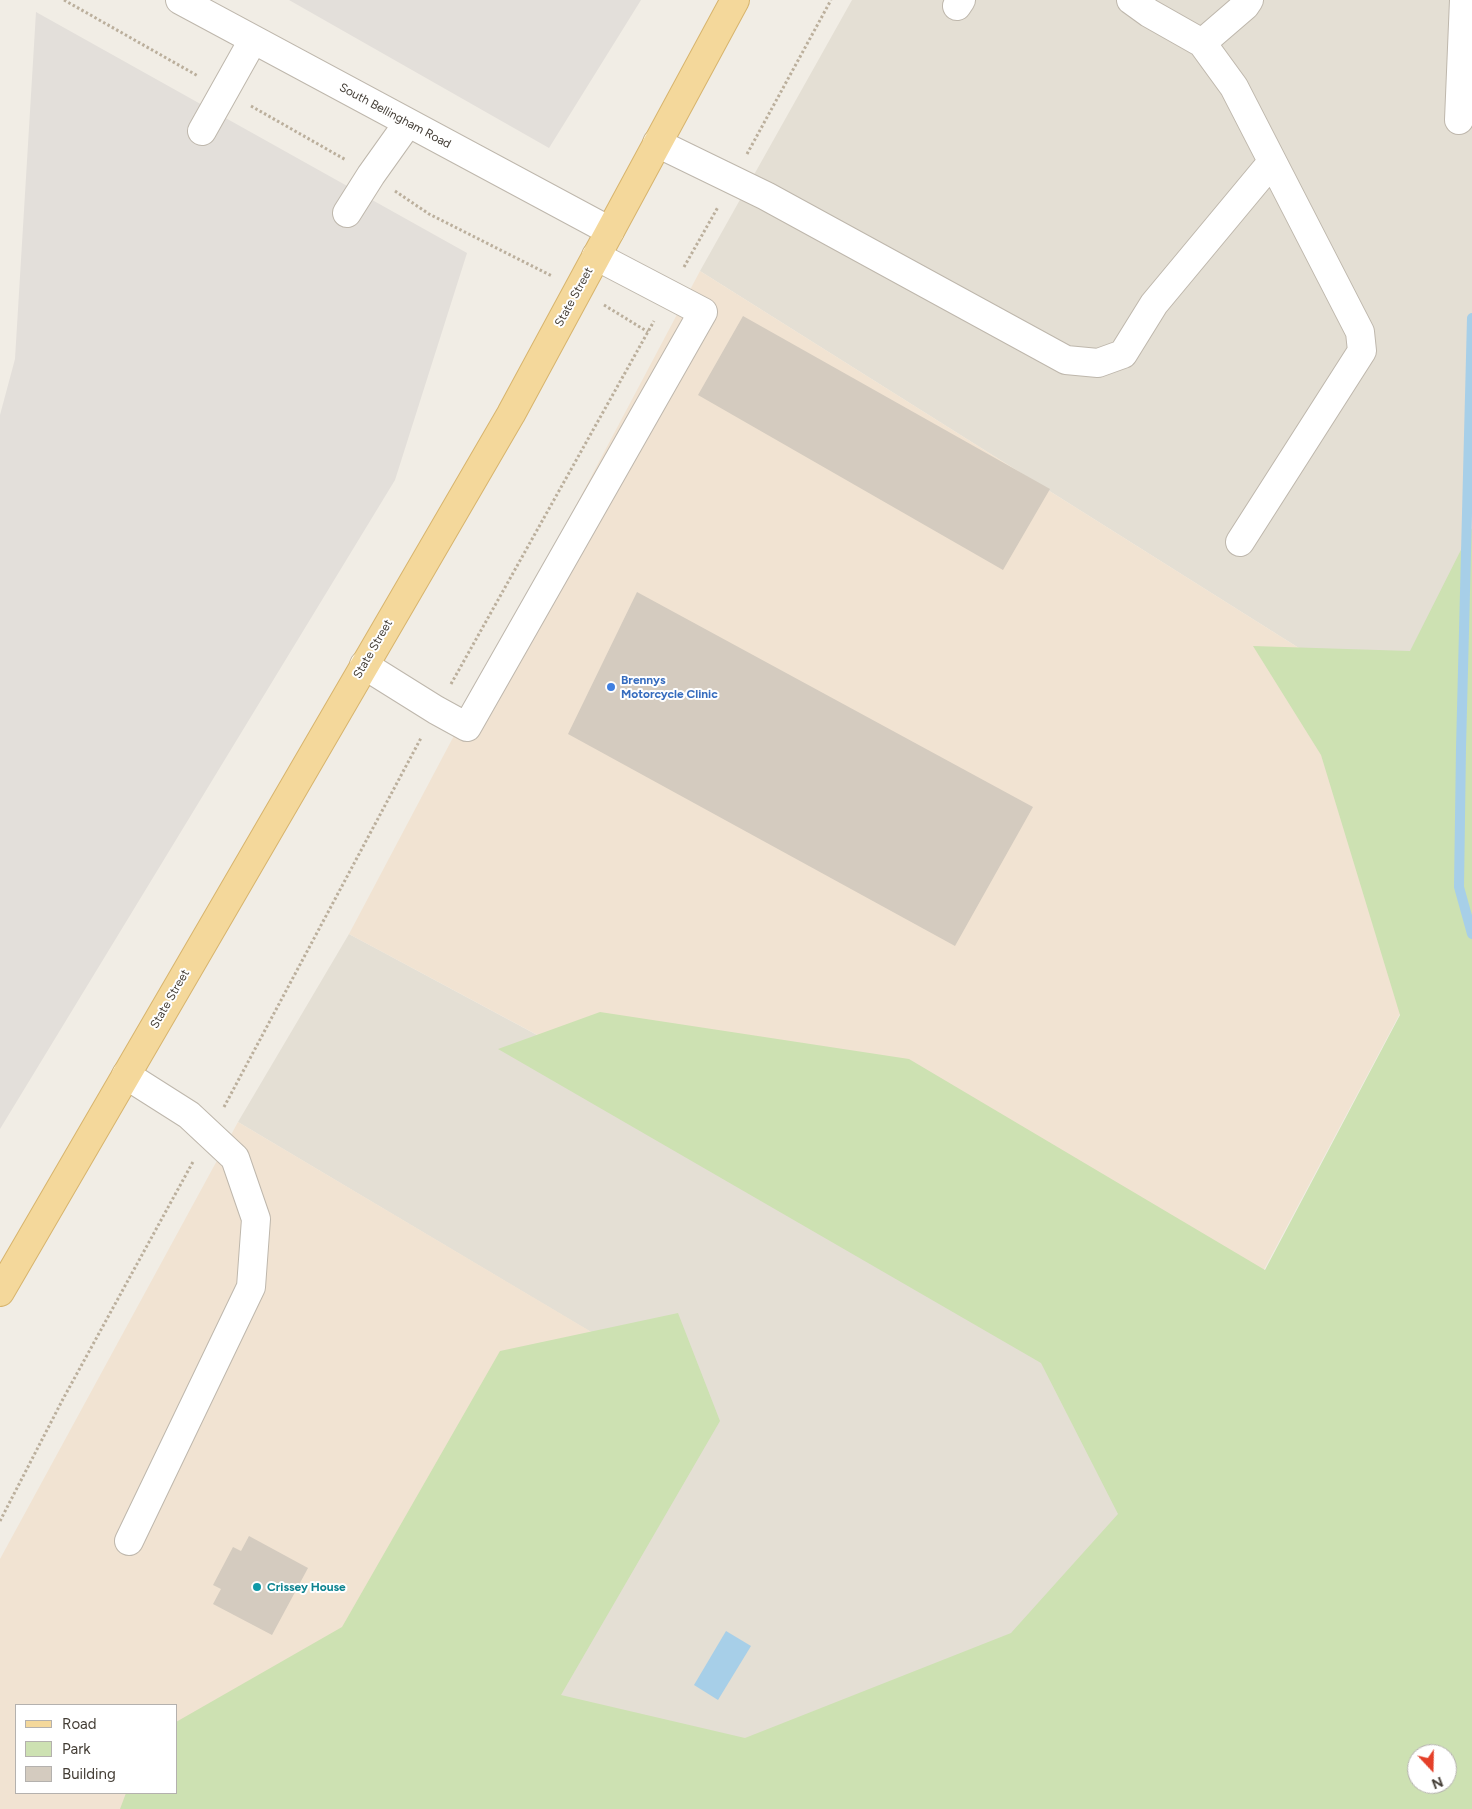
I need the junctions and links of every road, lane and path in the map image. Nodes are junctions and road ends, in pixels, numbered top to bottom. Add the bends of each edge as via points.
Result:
1 (180, 0) edge
2 (734, 0) edge
3 (1131, 0) edge
4 (1249, 0) edge
5 (1464, 0) edge
6 (253, 40) junction
7 (1202, 42) junction
8 (1458, 120) dead end
9 (408, 123) junction
10 (202, 131) dead end
11 (658, 142) junction
12 (1272, 162) junction
13 (347, 214) dead end
14 (610, 231) junction
15 (596, 256) junction
16 (648, 332) dead end
17 (1240, 542) dead end
18 (364, 665) junction
19 (436, 710) junction
20 (126, 1075) junction
21 (208, 1133) junction
22 (0, 1292) edge
23 (0, 1521) edge
24 (129, 1541) dead end

1 - 6 street, South Bellingham Road
2 - 11 main road, State Street
3 - 7 street
4 - 7 street
5 - 8 street
6 - 9 street, South Bellingham Road
6 - 10 street
7 - 12 street via 1234,87
9 - 13 street
9 - 14 street, South Bellingham Road
11 - 12 street via 766,196 1066,360 1098,363 1123,354 1154,304
11 - 14 main road, State Street
12 - 17 street via 1360,332 1362,351
14 - 15 main road, State Street
15 - 18 main road, State Street via 511,414
15 - 19 street via 703,312 467,727
16 - 19 path
18 - 19 street
18 - 20 main road, State Street
19 - 21 path
20 - 21 street via 189,1115
20 - 22 main road, State Street
21 - 23 path
21 - 24 street via 235,1158 256,1218 251,1287

